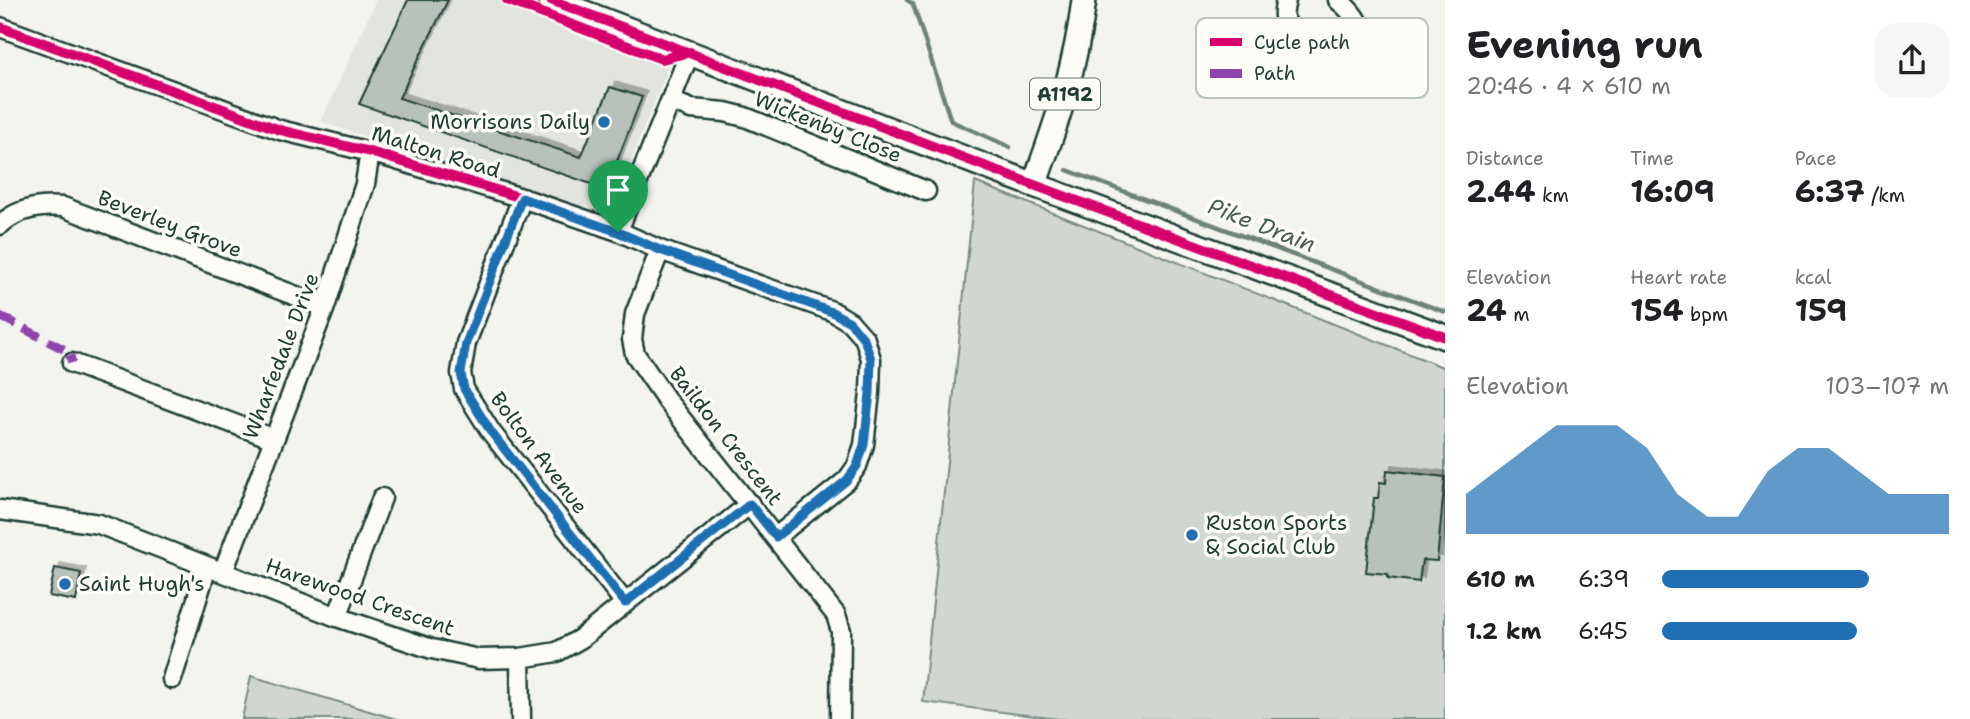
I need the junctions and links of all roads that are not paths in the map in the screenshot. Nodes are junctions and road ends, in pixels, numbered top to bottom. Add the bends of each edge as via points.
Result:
1 (551, 0) edge
2 (1084, 0) edge
3 (1286, 0) edge
4 (1338, 0) edge
5 (1285, 18) edge
6 (1357, 18) edge
7 (0, 27) edge
8 (690, 52) junction
9 (671, 101) junction
10 (370, 152) junction
11 (1034, 185) junction
12 (926, 191) dead end
13 (522, 198) junction
14 (0, 225) edge
15 (618, 232) junction
16 (660, 250) junction
17 (325, 307) junction
18 (1445, 337) edge
19 (72, 363) dead end
20 (274, 439) junction
21 (382, 498) dead end
22 (750, 504) junction
23 (0, 510) edge
24 (776, 537) junction
25 (215, 569) junction
26 (625, 603) junction
27 (337, 617) junction
28 (520, 658) junction
29 (172, 679) dead end
30 (522, 719) edge
31 (840, 719) edge

1 - 8 main road
2 - 11 main road, A1192 via 1064,100
3 - 5 street
4 - 6 street
7 - 10 street, Malton Road via 280,130
8 - 9 street
8 - 11 main road
9 - 12 street, Wickenby Close via 691,109 746,117
9 - 15 street
10 - 13 street, Malton Road
10 - 17 street, Wharfedale Drive via 365,184
11 - 18 main road
13 - 15 street, Malton Road
13 - 26 street, Bolton Avenue via 466,343 461,373 464,389 491,432
14 - 17 street, Beverley Grove via 17,213 63,207
15 - 16 street, Malton Road
16 - 22 street, Baildon Crescent via 635,314 635,354
16 - 24 street, Malton Road via 832,312 850,322 864,339 871,359 870,393 857,466 847,480
17 - 20 street, Wharfedale Drive
19 - 20 street
20 - 25 street, Wharfedale Drive
21 - 27 street
22 - 24 street, Baildon Crescent
22 - 26 street, Harewood Crescent
23 - 25 street, Harewood Crescent via 99,524
24 - 31 street, Baildon Crescent via 836,615 841,631
25 - 27 street, Harewood Crescent
25 - 29 street, Wharfedale Drive
26 - 28 street, Harewood Crescent via 557,652
27 - 28 street, Harewood Crescent via 432,649 479,659
28 - 30 street

